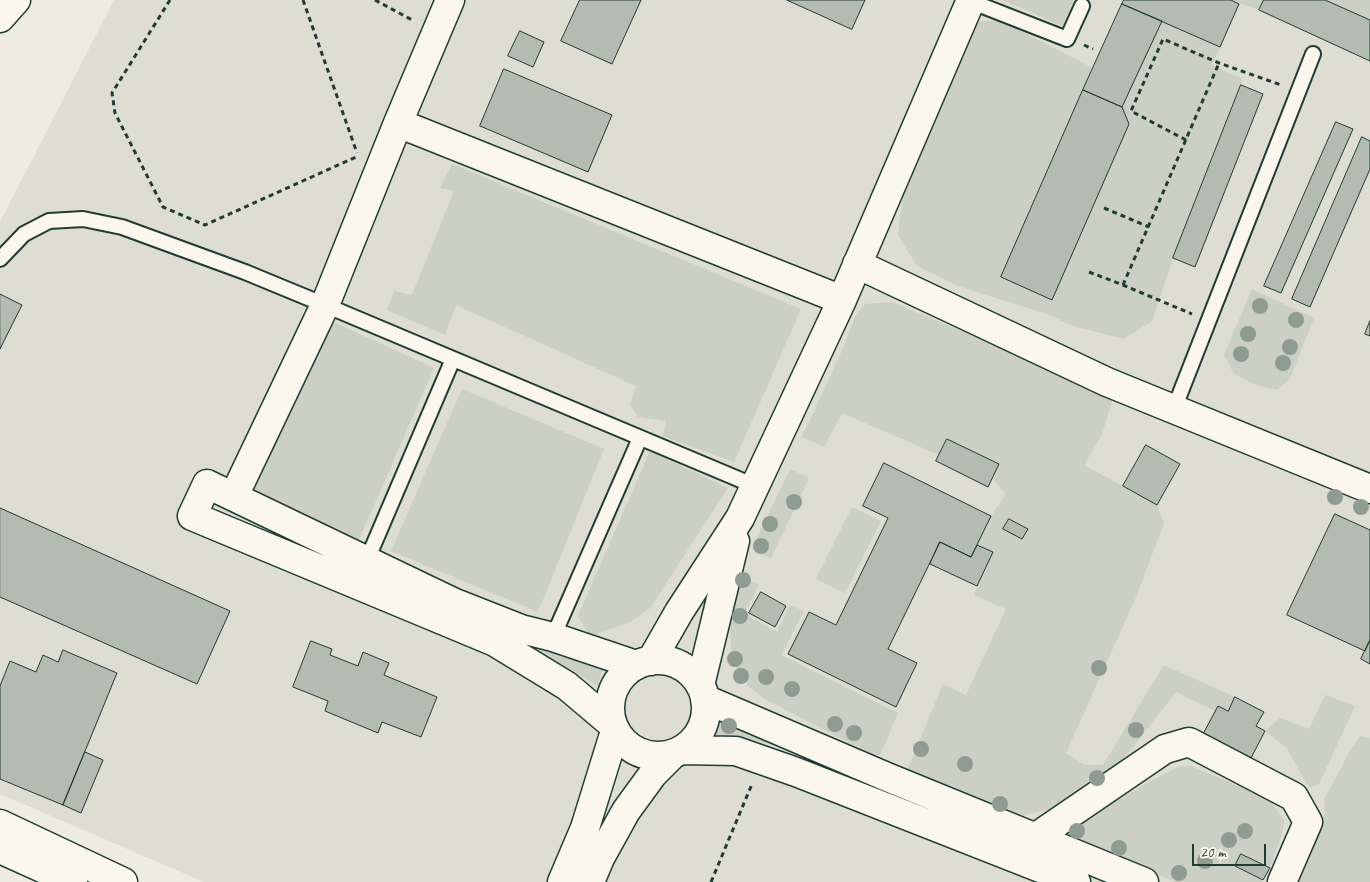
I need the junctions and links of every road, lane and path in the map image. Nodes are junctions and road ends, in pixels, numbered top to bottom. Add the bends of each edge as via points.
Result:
1 (16, 0) edge
2 (170, 0) edge
3 (303, 0) edge
4 (376, 0) edge
5 (450, 0) edge
6 (970, 0) edge
7 (1082, 6) dead end
8 (0, 18) edge
9 (436, 34) junction
10 (1313, 54) dead end
11 (1220, 64) junction
12 (1298, 91) junction
13 (398, 123) junction
14 (1186, 140) junction
15 (1104, 208) dead end
16 (1149, 227) junction
17 (0, 260) edge
18 (856, 264) junction
19 (1089, 272) dead end
20 (1123, 285) junction
21 (842, 300) junction
22 (325, 305) junction
23 (1209, 321) junction
24 (453, 359) junction
25 (1174, 409) junction
26 (640, 438) junction
27 (755, 486) junction
28 (1370, 489) edge
29 (234, 496) junction
30 (740, 518) junction
31 (367, 560) junction
32 (553, 637) junction
33 (643, 663) junction
34 (702, 692) junction
35 (614, 728) junction
36 (678, 752) junction
37 (762, 760) junction
38 (0, 824) edge
39 (1036, 837) junction
40 (0, 850) edge
41 (73, 882) edge
42 (123, 882) edge
43 (562, 882) edge
44 (590, 882) edge
45 (711, 882) edge
46 (1076, 882) edge
47 (1144, 882) edge
48 (1282, 882) edge

1 - 8 street
2 - 3 path via 112,92 115,113 163,208 205,225 358,156
4 - 9 path
5 - 9 street
6 - 7 lane via 1067,39
6 - 18 street
9 - 13 street
10 - 12 lane
11 - 12 path
11 - 14 path
11 - 14 path via 1162,39 1131,111
12 - 23 lane
13 - 21 street
13 - 22 street
14 - 16 path
15 - 16 path
16 - 20 path
17 - 22 lane via 24,234 49,222 83,219 122,227
18 - 21 street
18 - 25 street via 1107,382
19 - 20 path
20 - 23 path
21 - 27 street
22 - 24 lane
22 - 29 street
23 - 25 lane
24 - 26 lane
24 - 31 lane
25 - 28 street
26 - 27 lane
26 - 32 lane
27 - 30 street
29 - 31 street
29 - 35 street via 207,484 192,516 495,642 566,686
30 - 33 street
30 - 34 street via 712,629
31 - 32 street via 455,603
32 - 33 street
33 - 34 street via 665,661 679,665 691,673
33 - 35 street via 622,676 613,690 610,707
34 - 36 street via 706,710 704,722 692,743
34 - 39 street via 887,777
35 - 36 street via 626,744 640,753 656,757
35 - 43 street via 584,828
36 - 37 street via 736,751
36 - 44 street via 653,774 626,811
37 - 45 path
37 - 46 street
38 - 42 street
39 - 47 street
39 - 48 street via 1165,749 1189,742 1294,797 1308,822
40 - 41 street

